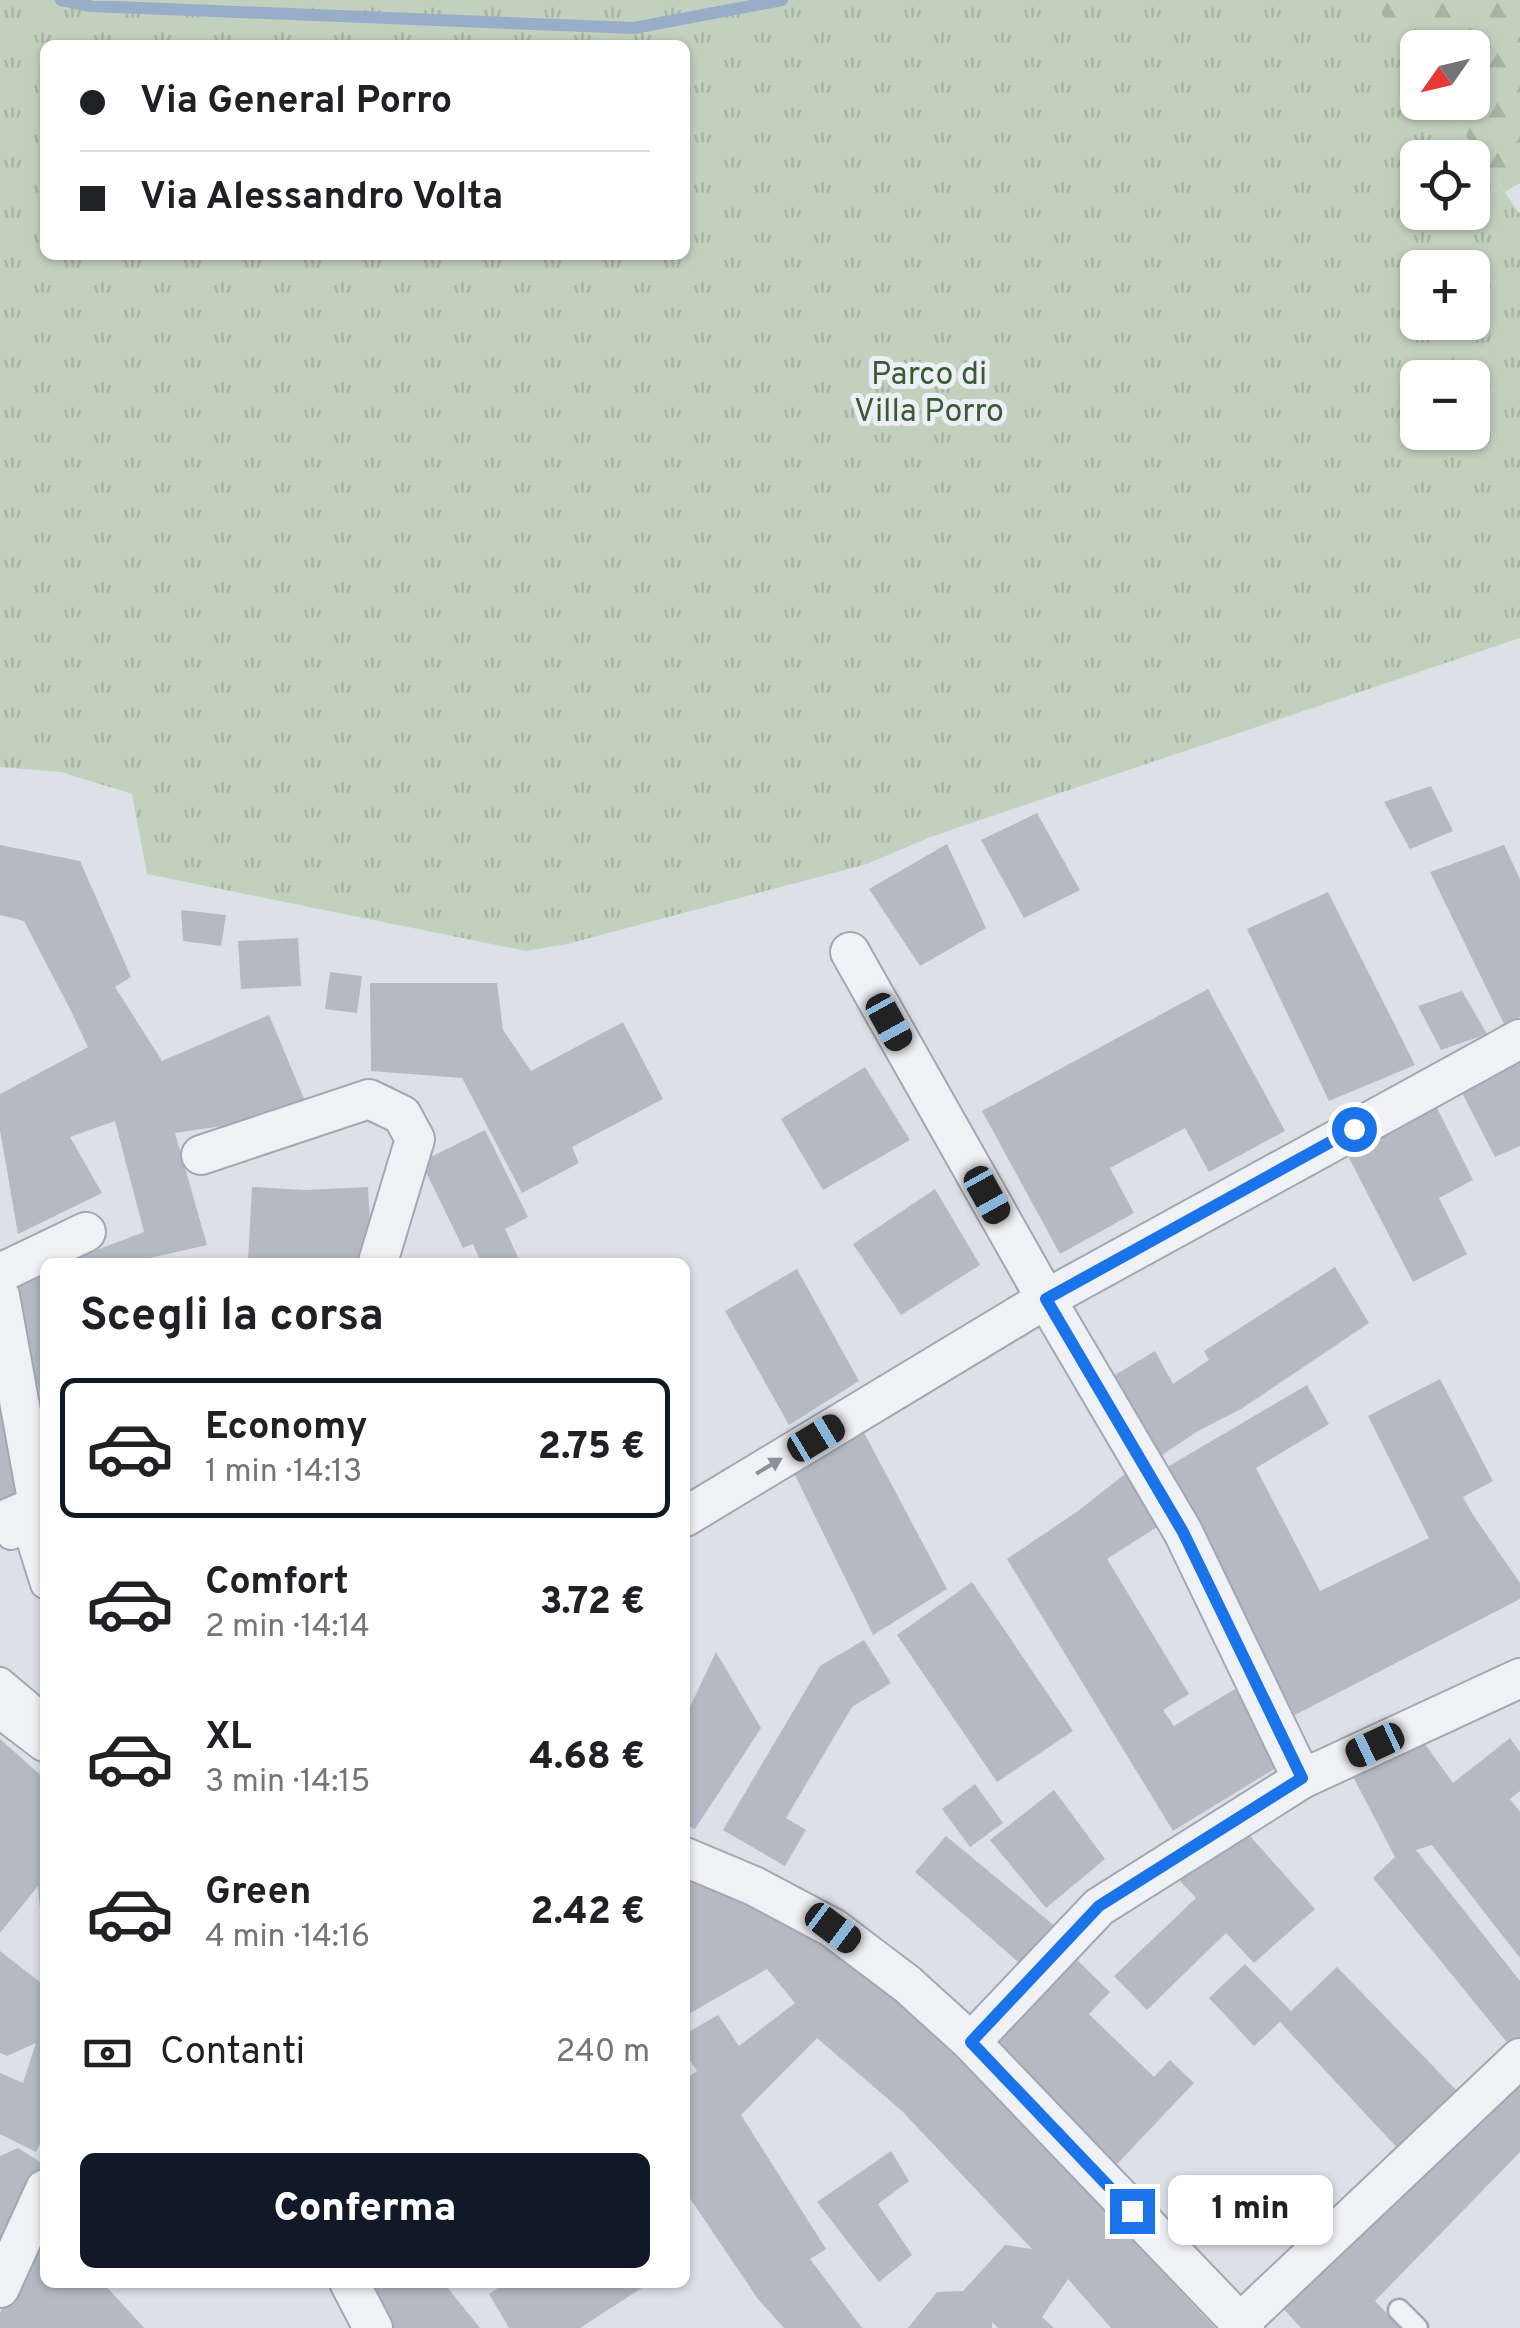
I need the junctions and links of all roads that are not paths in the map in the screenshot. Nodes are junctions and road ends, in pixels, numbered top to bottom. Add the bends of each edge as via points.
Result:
1 (850, 952) dead end
2 (1520, 1038) edge
3 (200, 1155) dead end
4 (86, 1232) dead end
5 (379, 1258) edge
6 (0, 1274) edge
7 (0, 1296) edge
8 (1046, 1299) junction
9 (40, 1513) edge
10 (690, 1513) edge
11 (40, 1518) edge
12 (0, 1522) edge
13 (0, 1539) edge
14 (40, 1567) edge
15 (1520, 1678) edge
16 (0, 1682) edge
17 (0, 1708) edge
18 (40, 1716) edge
19 (40, 1738) edge
20 (1302, 1778) junction
21 (690, 1858) edge
22 (971, 2042) junction
23 (1520, 2058) edge
24 (40, 2199) edge
25 (0, 2288) edge
26 (352, 2288) edge
27 (1400, 2310) dead end
28 (1242, 2326) edge
29 (374, 2328) edge
30 (1417, 2328) edge

1 - 8 street
2 - 8 street
3 - 5 street via 370,1100 402,1115 415,1139
4 - 6 street
7 - 9 street
10 -> 8 street
8 - 20 street via 1183,1532
11 - 12 street
13 - 14 street via 28,1527
15 - 20 street
16 - 18 street
17 - 19 street
20 - 22 street via 1099,1906
21 - 22 street via 833,1928
22 - 28 street
23 - 28 street
24 - 25 street
26 - 29 street
27 - 30 lane

